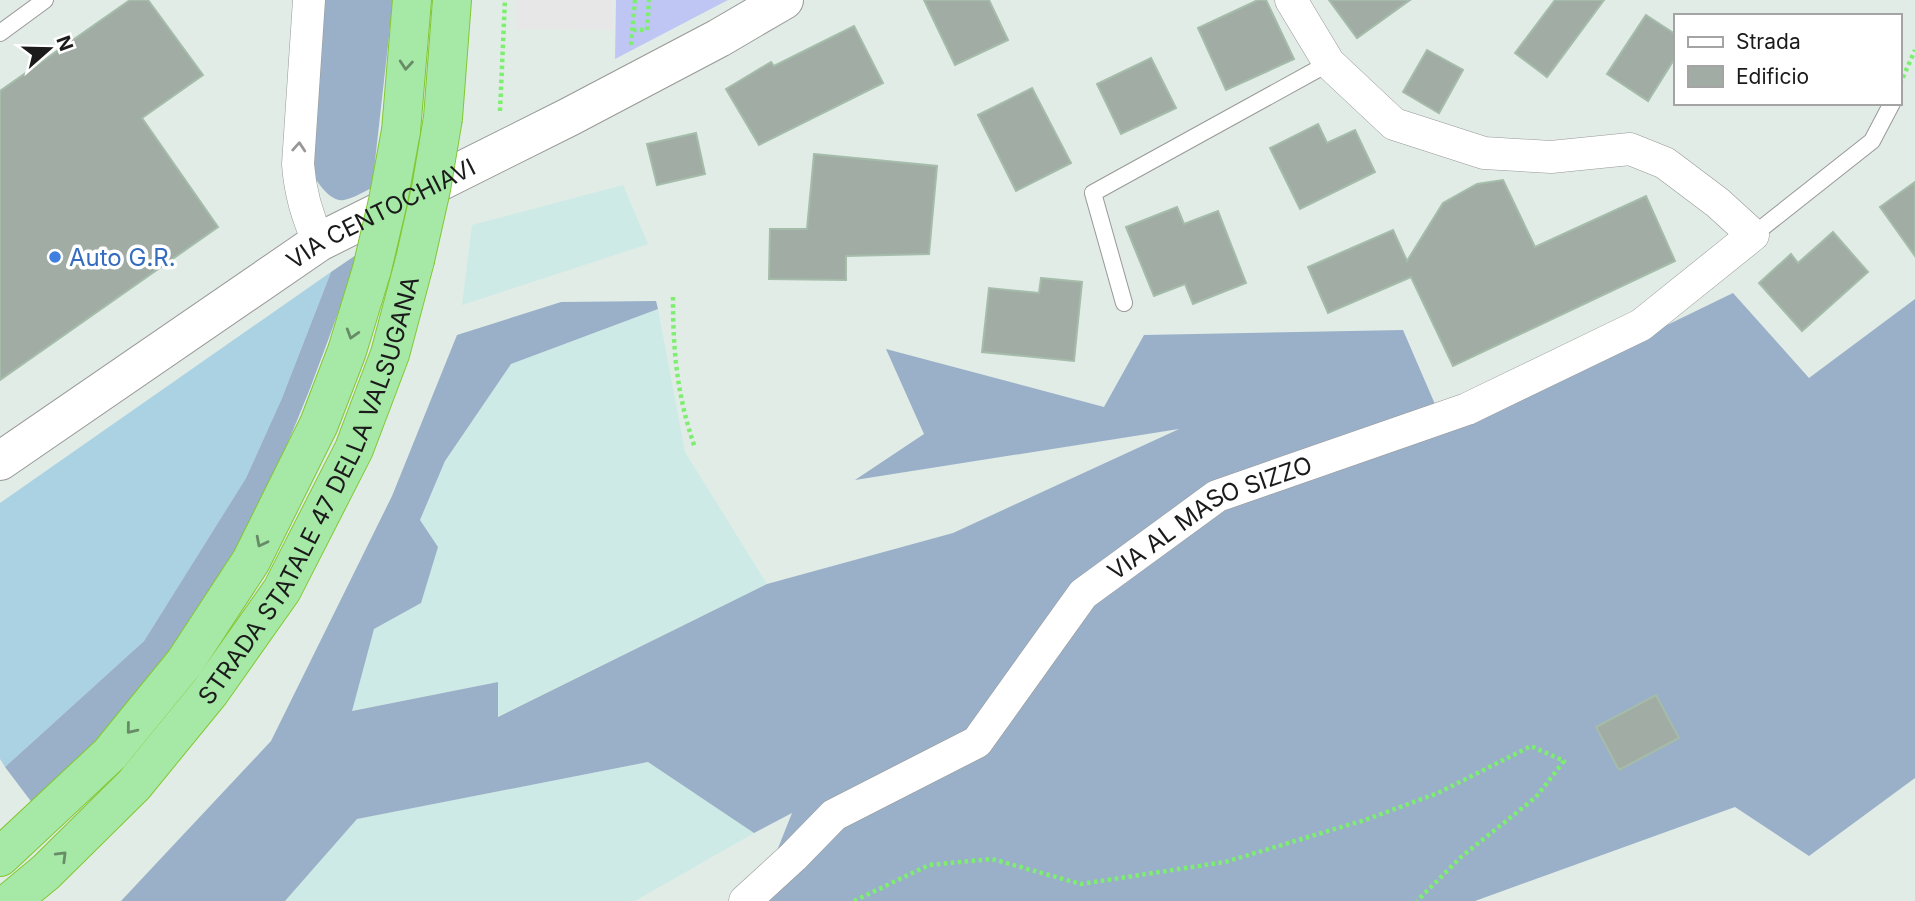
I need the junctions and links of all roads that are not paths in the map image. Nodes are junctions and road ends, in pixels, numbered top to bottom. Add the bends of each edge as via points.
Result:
1 (45, 0) edge
2 (309, 0) edge
3 (412, 0) edge
4 (452, 0) edge
5 (784, 0) edge
6 (1290, 0) edge
7 (0, 33) edge
8 (1329, 63) junction
9 (1891, 105) edge
10 (1753, 235) junction
11 (319, 242) junction
12 (1124, 303) dead end
13 (0, 461) edge
14 (0, 857) edge
15 (11, 901) edge
16 (745, 901) edge

1 - 7 lane
11 -> 2 street via 306,215 298,163
3 -> 14 highway, STRADA STATALE 47 DELLA VALSUGANA, bridge via 401,131 388,201 347,351 319,424 251,561 185,662 110,754
15 -> 4 highway, STRADA STATALE 47 DELLA VALSUGANA, bridge via 134,785 211,692 282,590 354,449 390,354 432,189
5 - 11 street, VIA CENTOCHIAVI via 569,117
6 - 8 street
8 - 10 street via 1394,124 1484,153 1551,157 1630,149 1642,153 1665,163
8 - 12 lane via 1093,193
9 - 10 lane via 1872,141
10 - 16 street, VIA AL MASO SIZZO via 1642,325 1467,410 1217,496 1083,594 977,742 834,815
11 - 13 street, VIA CENTOCHIAVI

